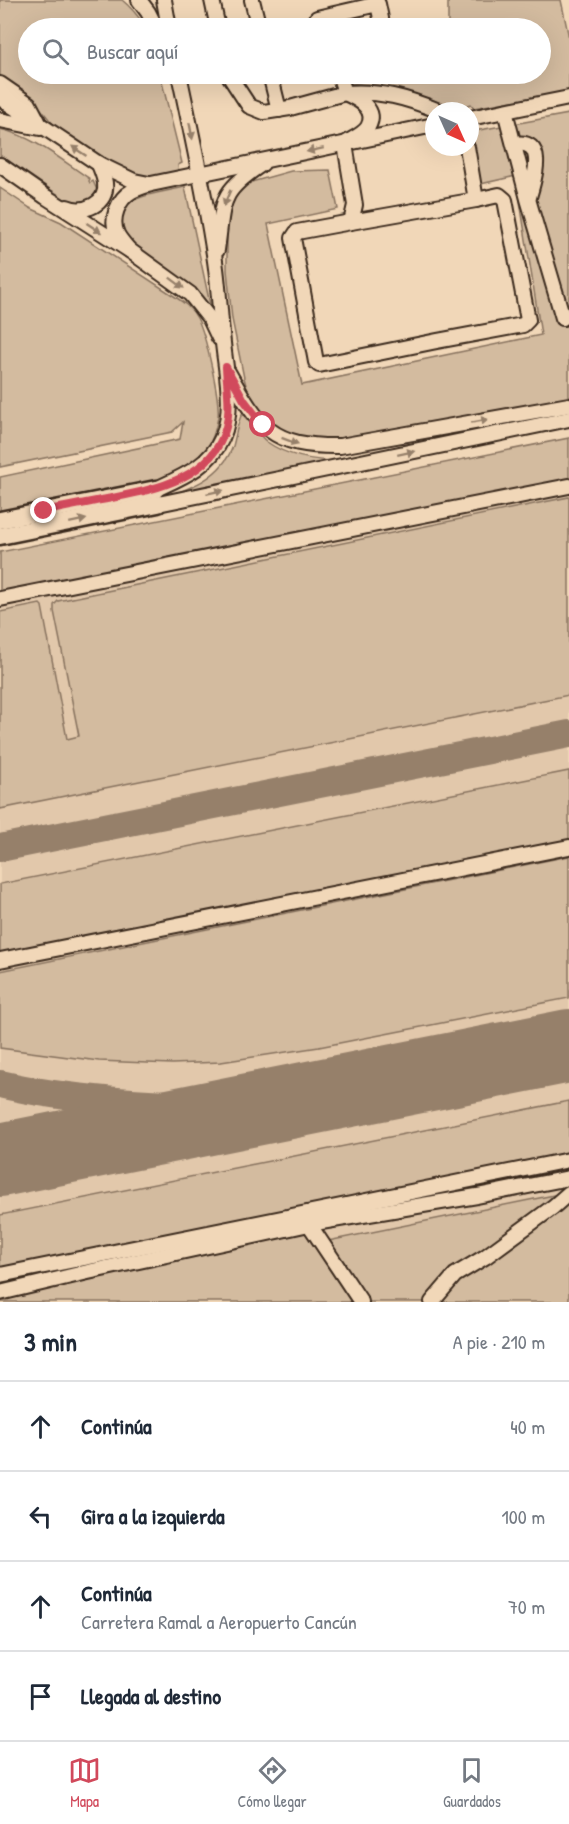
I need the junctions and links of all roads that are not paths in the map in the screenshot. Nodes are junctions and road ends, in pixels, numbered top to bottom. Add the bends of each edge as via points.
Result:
1 (138, 0) edge
2 (164, 0) edge
3 (212, 0) edge
4 (252, 0) edge
5 (151, 18) edge
6 (167, 18) edge
7 (216, 18) edge
8 (256, 18) edge
9 (317, 18) edge
10 (381, 18) edge
11 (0, 84) edge
12 (181, 84) edge
13 (235, 84) edge
14 (272, 84) edge
15 (342, 84) edge
16 (345, 93) junction
17 (0, 98) edge
18 (569, 98) edge
19 (425, 106) edge
20 (279, 110) junction
21 (505, 111) junction
22 (479, 116) edge
23 (0, 120) edge
24 (44, 126) junction
25 (425, 127) edge
26 (345, 144) junction
27 (469, 156) edge
28 (269, 159) junction
29 (99, 164) junction
30 (0, 165) edge
31 (0, 173) edge
32 (199, 174) junction
33 (28, 183) junction
34 (151, 184) junction
35 (46, 197) junction
36 (476, 200) junction
37 (351, 222) junction
38 (129, 250) junction
39 (215, 262) junction
40 (562, 318) dead end
41 (223, 346) junction
42 (226, 367) junction
43 (569, 405) edge
44 (569, 419) edge
45 (569, 486) edge
46 (157, 496) junction
47 (0, 520) edge
48 (0, 537) edge
49 (0, 599) edge
50 (569, 847) edge
51 (0, 960) edge
52 (569, 1160) edge
53 (569, 1178) edge
54 (569, 1193) edge
55 (309, 1224) junction
56 (0, 1275) edge
57 (0, 1293) edge
58 (360, 1302) edge
59 (432, 1302) edge

1 - 5 street
2 - 6 street
3 - 7 street
4 - 8 street
9 - 10 street via 378,4
11 - 24 street via 29,104
12 -> 32 street
13 - 20 street via 249,106
14 - 20 street
15 - 16 street
16 - 19 street via 398,96
16 - 20 street
16 - 26 street via 362,101 370,117 368,127
17 - 24 street
18 - 21 street
21 - 22 street
21 - 40 street via 514,144 528,145 536,159 528,199
23 - 24 street
29 -> 24 street
25 - 26 street
26 -> 28 street
26 - 37 street via 355,206
27 - 36 street
28 - 32 street
28 -> 39 street via 236,182 226,196
29 - 34 street via 134,181
29 - 35 street via 105,190 91,208 74,210
30 - 33 street
31 - 33 street
32 - 34 street
32 - 39 street
33 - 35 street
34 - 38 street via 124,197 115,214 118,235
35 -> 38 street
36 - 37 street
36 - 37 street via 499,195 505,200 526,323 319,365 294,234
38 -> 41 street via 190,294 210,319
39 - 41 street
41 - 42 street
42 -> 43 street via 263,425 287,440 309,446 340,446
42 - 46 street via 228,411 222,439 196,470
46 -> 44 street
45 - 49 street
46 - 47 main road
48 -> 46 main road
50 - 51 street
52 - 56 street
53 - 55 street
54 - 59 street via 455,1275
55 - 57 street
55 - 58 street

